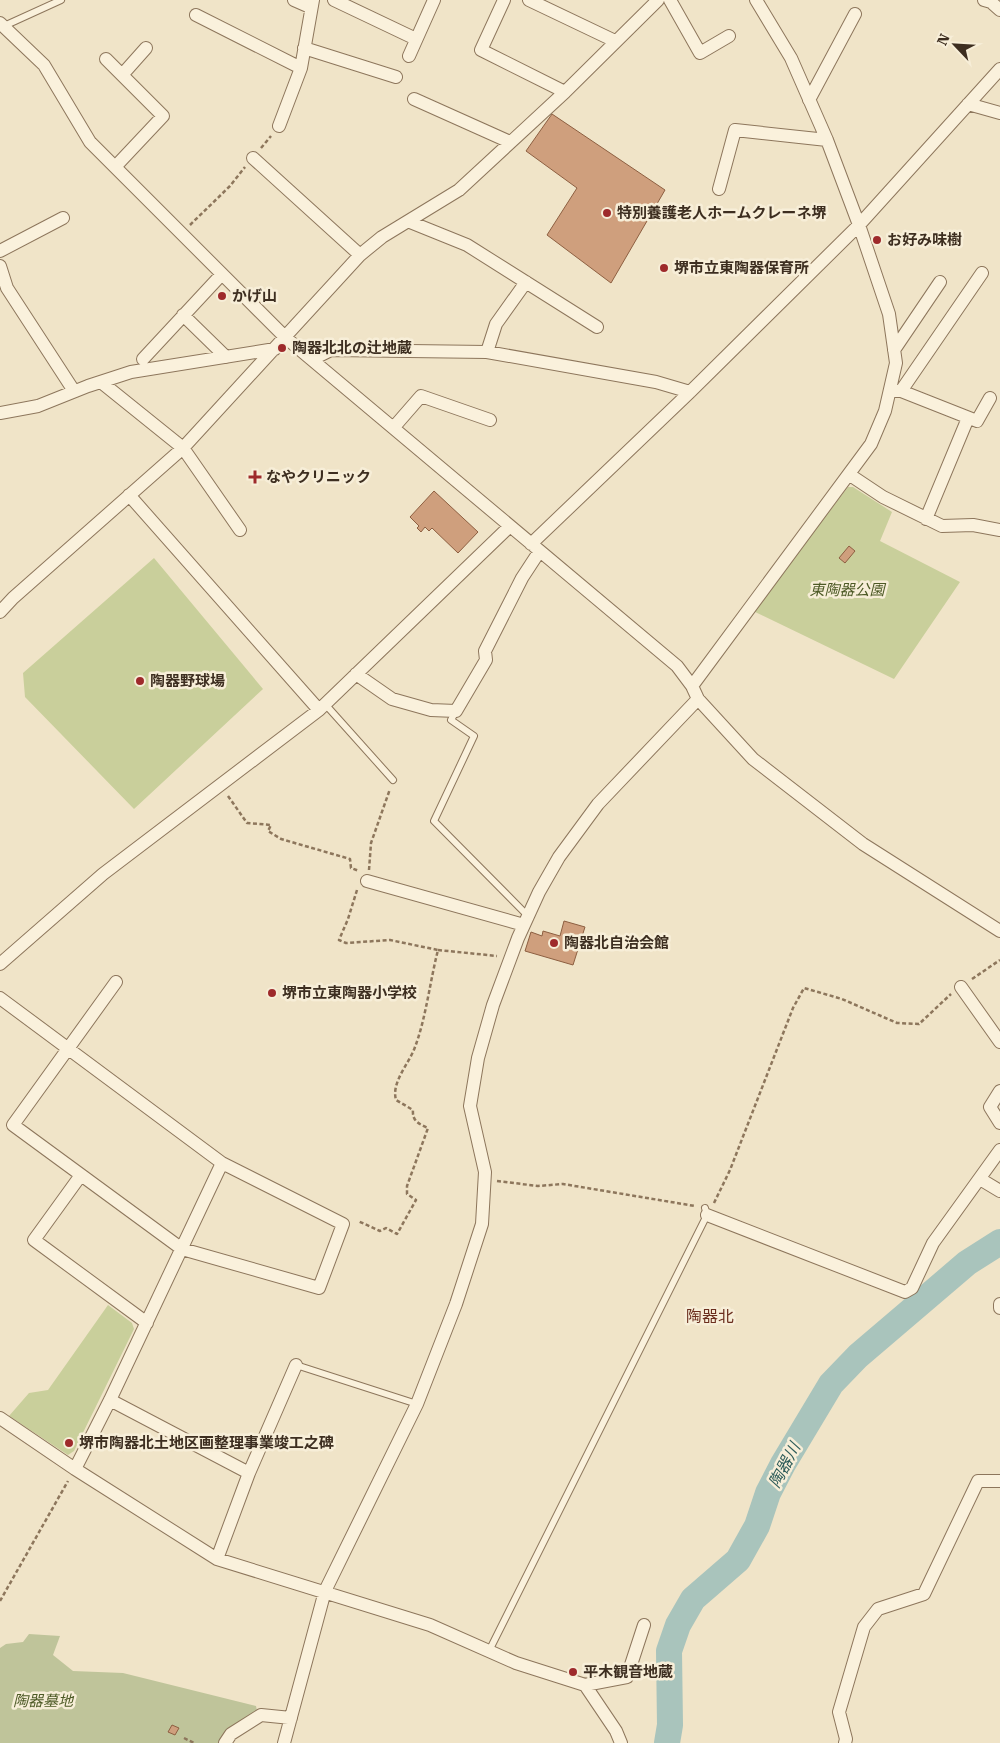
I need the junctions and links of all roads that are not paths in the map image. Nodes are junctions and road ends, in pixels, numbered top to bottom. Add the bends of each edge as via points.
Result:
1 (61, 0) edge
2 (294, 0) edge
3 (334, 0) edge
4 (434, 0) edge
5 (504, 0) edge
6 (529, 0) edge
7 (658, 0) edge
8 (670, 0) edge
9 (756, 0) edge
10 (984, 0) edge
11 (312, 4) edge
12 (1000, 10) edge
13 (855, 14) dead end
14 (196, 15) dead end
15 (2, 25) edge
16 (729, 36) dead end
17 (416, 38) junction
18 (615, 41) junction
19 (146, 48) dead end
20 (304, 48) junction
21 (409, 56) dead end
22 (106, 59) dead end
23 (301, 68) junction
24 (1000, 69) edge
25 (122, 75) junction
26 (396, 77) dead end
27 (565, 92) junction
28 (414, 99) dead end
29 (810, 100) junction
30 (968, 104) junction
31 (1000, 113) edge
32 (280, 126) road end
33 (827, 140) junction
34 (510, 142) junction
35 (253, 158) road end
36 (115, 166) junction
37 (719, 189) dead end
38 (64, 218) dead end
39 (410, 222) junction
40 (859, 225) junction
41 (0, 251) edge
42 (360, 256) junction
43 (0, 266) edge
44 (982, 273) dead end
45 (222, 274) junction
46 (526, 282) junction
47 (940, 282) dead end
48 (183, 315) junction
49 (597, 327) dead end
50 (286, 338) junction
51 (274, 349) junction
52 (894, 350) junction
53 (487, 352) junction
54 (226, 357) junction
55 (143, 359) dead end
56 (313, 359) junction
57 (101, 382) junction
58 (74, 391) junction
59 (895, 391) junction
60 (690, 392) junction
61 (990, 398) dead end
62 (0, 412) edge
63 (968, 418) junction
64 (490, 420) dead end
65 (394, 427) junction
66 (183, 448) junction
67 (850, 475) junction
68 (129, 494) junction
69 (926, 519) junction
70 (510, 526) junction
71 (240, 530) dead end
72 (1000, 530) edge
73 (535, 548) junction
74 (0, 612) edge
75 (356, 674) junction
76 (692, 686) junction
77 (698, 699) junction
78 (322, 707) junction
79 (456, 710) junction
80 (393, 780) road end
81 (361, 883) road end
82 (526, 921) junction
83 (1000, 931) edge
84 (0, 964) edge
85 (116, 982) dead end
86 (961, 986) road end
87 (0, 998) edge
88 (1000, 1042) edge
89 (67, 1048) junction
90 (1000, 1091) edge
91 (1000, 1123) edge
92 (1000, 1150) edge
93 (222, 1163) junction
94 (81, 1175) junction
95 (980, 1180) junction
96 (1000, 1191) edge
97 (706, 1211) joint
98 (182, 1249) junction
99 (1000, 1304) edge
100 (1000, 1308) edge
101 (147, 1323) junction
102 (296, 1365) joint
103 (110, 1400) junction
104 (417, 1404) junction
105 (0, 1418) edge
106 (74, 1468) junction
107 (249, 1473) junction
108 (1000, 1481) edge
109 (217, 1559) junction
110 (325, 1591) junction
111 (644, 1625) dead end
112 (489, 1651) junction
113 (585, 1685) junction
114 (291, 1718) junction
115 (286, 1742) edge
116 (225, 1743) edge
117 (621, 1743) edge
118 (845, 1743) edge

1 - 15 lane
2 - 11 street
3 - 17 street
4 - 17 street
5 - 27 street via 481,50
6 - 18 street
7 - 18 street
8 - 16 street via 700,53
9 - 29 street via 791,58
10 - 12 street
11 - 20 street
13 - 29 street
14 - 23 street
15 - 36 street via 44,65 90,142
17 - 21 street
18 - 27 street
19 - 25 street
20 - 23 street
20 - 26 street
22 - 25 street
23 - 32 street
24 - 30 street
25 - 36 street via 163,116
27 - 34 street
28 - 34 street
29 - 33 street
30 - 31 street
30 - 40 street
33 - 37 street via 735,130
33 - 40 street
34 - 39 street via 458,190
35 - 42 street
36 - 45 street
38 - 41 street
39 - 42 street via 382,237
39 - 46 street via 467,246
40 - 52 street via 889,314
40 - 60 street
42 - 50 street
43 - 58 street via 7,288
44 - 59 street
45 - 48 street
45 - 50 street
46 - 49 street
46 - 53 street via 496,324
47 - 52 street
48 - 54 street
48 - 55 street
50 - 51 street
50 - 56 street
51 - 54 street
51 - 66 street
52 - 59 street
53 - 56 street via 331,350
53 - 60 street via 656,382
54 - 57 street via 131,372
56 - 65 street
57 - 58 street
57 - 66 street
58 - 62 street via 38,406
59 - 63 street
59 - 67 street via 871,444
60 - 73 street
61 - 63 street via 977,421
63 - 69 street
64 - 65 street via 421,396
65 - 70 street
66 - 68 street
66 - 71 street
67 - 69 street via 883,497
67 - 76 street
68 - 74 street
68 - 78 street
69 - 72 street via 942,526 973,525
70 - 73 street
70 - 75 street
73 - 76 street via 677,666
73 - 79 street via 485,651 486,660
75 - 78 street
75 - 79 street via 392,699 431,710
76 - 77 street
77 - 82 street via 598,804 559,857
77 - 83 street via 768,772 863,844
78 - 80 lane
78 - 84 street via 103,874
79 - 82 lane via 451,720 474,736 434,821
81 - 82 street
82 - 104 street via 486,1032 470,1106 485,1172 482,1224 456,1304
85 - 89 street
86 - 88 street
87 - 89 street
89 - 93 street
89 - 94 street via 13,1125
90 - 91 street via 990,1106
92 - 95 street
93 - 98 street
93 - 98 street via 343,1224 319,1288
94 - 98 street
94 - 101 street via 34,1240
95 - 96 street
95 - 97 street via 933,1243 912,1288 905,1292
97 - 112 lane
98 - 101 street
99 - 100 street
101 - 103 street
102 - 104 lane
102 - 107 street
103 - 106 street
103 - 107 street
104 - 110 street
105 - 106 street
106 - 109 street
107 - 109 street
108 - 118 street via 978,1481 924,1594 878,1609 864,1627 839,1712
109 - 110 street
110 - 112 street via 430,1625
110 - 114 street
111 - 113 street via 627,1677
112 - 113 street
113 - 117 street
114 - 115 street
114 - 116 street via 260,1715 232,1734

